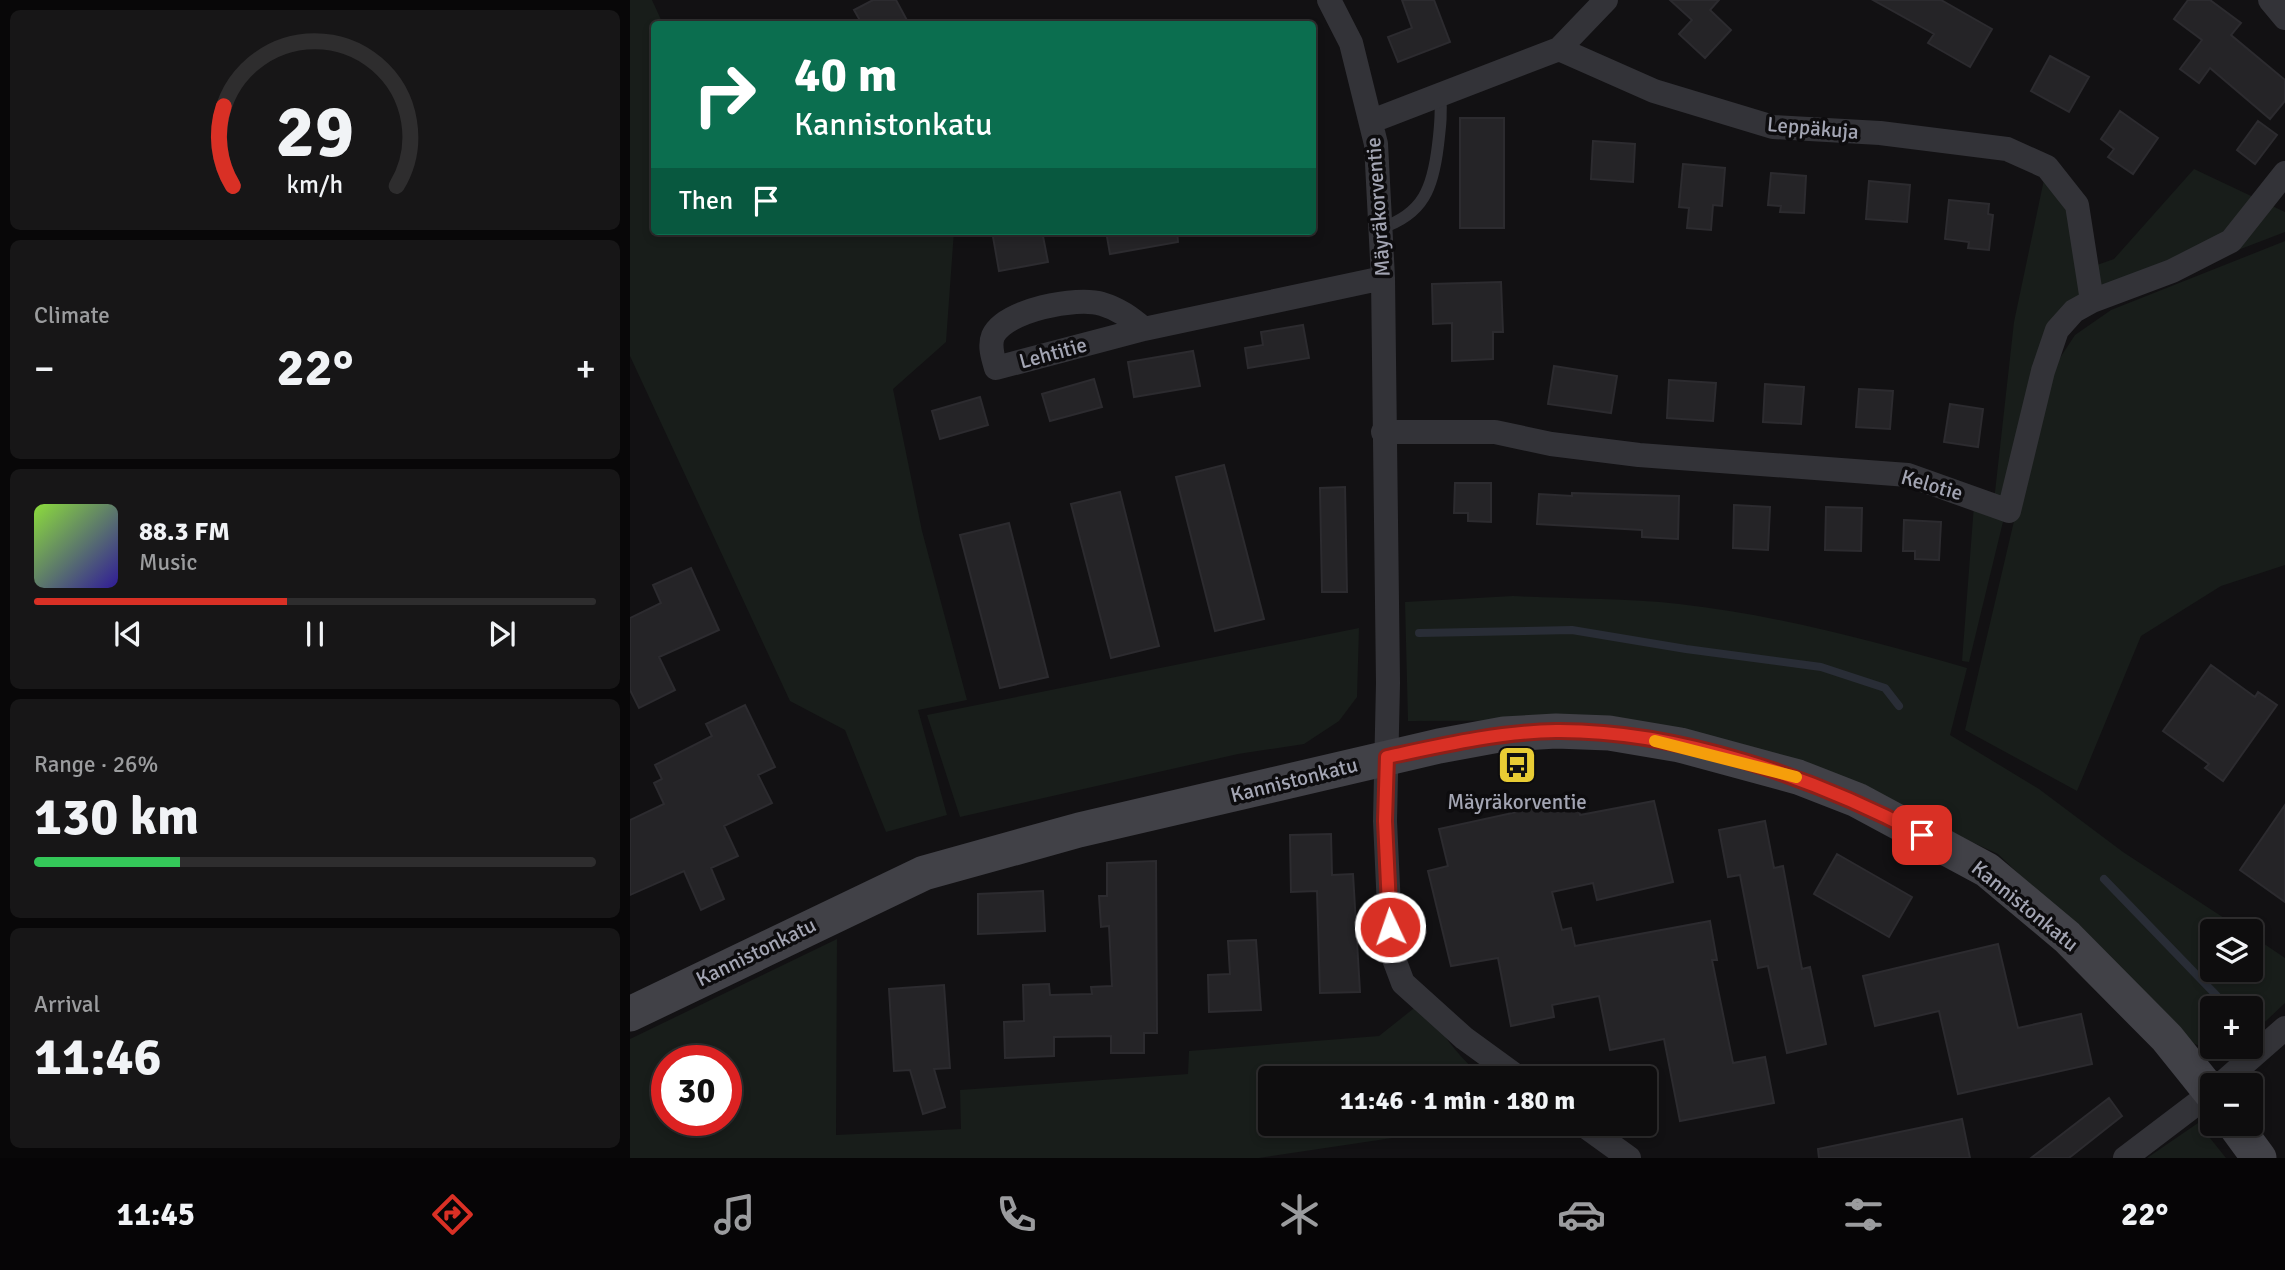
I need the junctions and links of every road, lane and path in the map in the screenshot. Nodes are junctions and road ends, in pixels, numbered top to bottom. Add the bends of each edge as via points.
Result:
1 (1329, 0) edge
2 (1606, 0) edge
3 (2270, 0) edge
4 (2285, 18) edge
5 (1559, 49) junction
6 (1440, 96) junction
7 (1372, 121) junction
8 (2285, 173) edge
9 (1381, 228) junction
10 (1383, 278) junction
11 (2092, 301) junction
12 (1144, 329) junction
13 (1383, 432) junction
14 (1387, 757) junction
15 (630, 1014) edge
16 (2285, 1028) edge
17 (1502, 1066) edge
18 (2234, 1073) edge
19 (2200, 1078) edge
20 (2200, 1102) edge
21 (1599, 1136) edge
22 (2243, 1136) edge
23 (1629, 1158) edge
24 (2125, 1158) edge
25 (2259, 1158) edge

1 - 7 street, Mäyräkorventie via 1351,43
2 - 5 street
3 - 4 street
5 - 6 street
5 - 11 street, Leppäkuja via 1654,92 1773,127 1880,133 2007,149 2046,167 2077,205
6 - 7 street
6 - 9 lane via 1433,179 1424,199 1401,222
7 - 9 street, Mäyräkorventie
8 - 11 street, Kelotie via 2231,241 2172,271
9 - 10 street, Mäyräkorventie
10 - 12 street, Lehtitie
10 - 13 street, Mäyräkorventie
11 - 13 street, Kelotie via 2074,311 2057,330 2009,511 1908,475 1639,455 1495,432
12 - 12 street, Lehtitie via 1126,313 1084,300 1016,315 1001,324 992,338 992,352 996,368
13 - 14 street, Mäyräkorventie
14 - 15 street, Kannistonkatu via 1079,830 924,873
14 - 17 street, Mäyräkorventie via 1391,951 1403,983
14 - 19 street, Kannistonkatu via 1504,734 1609,733 1798,777 1857,800 1987,870 2067,937 2167,1038
16 - 18 street
20 - 24 street
21 - 23 street
22 - 25 street

